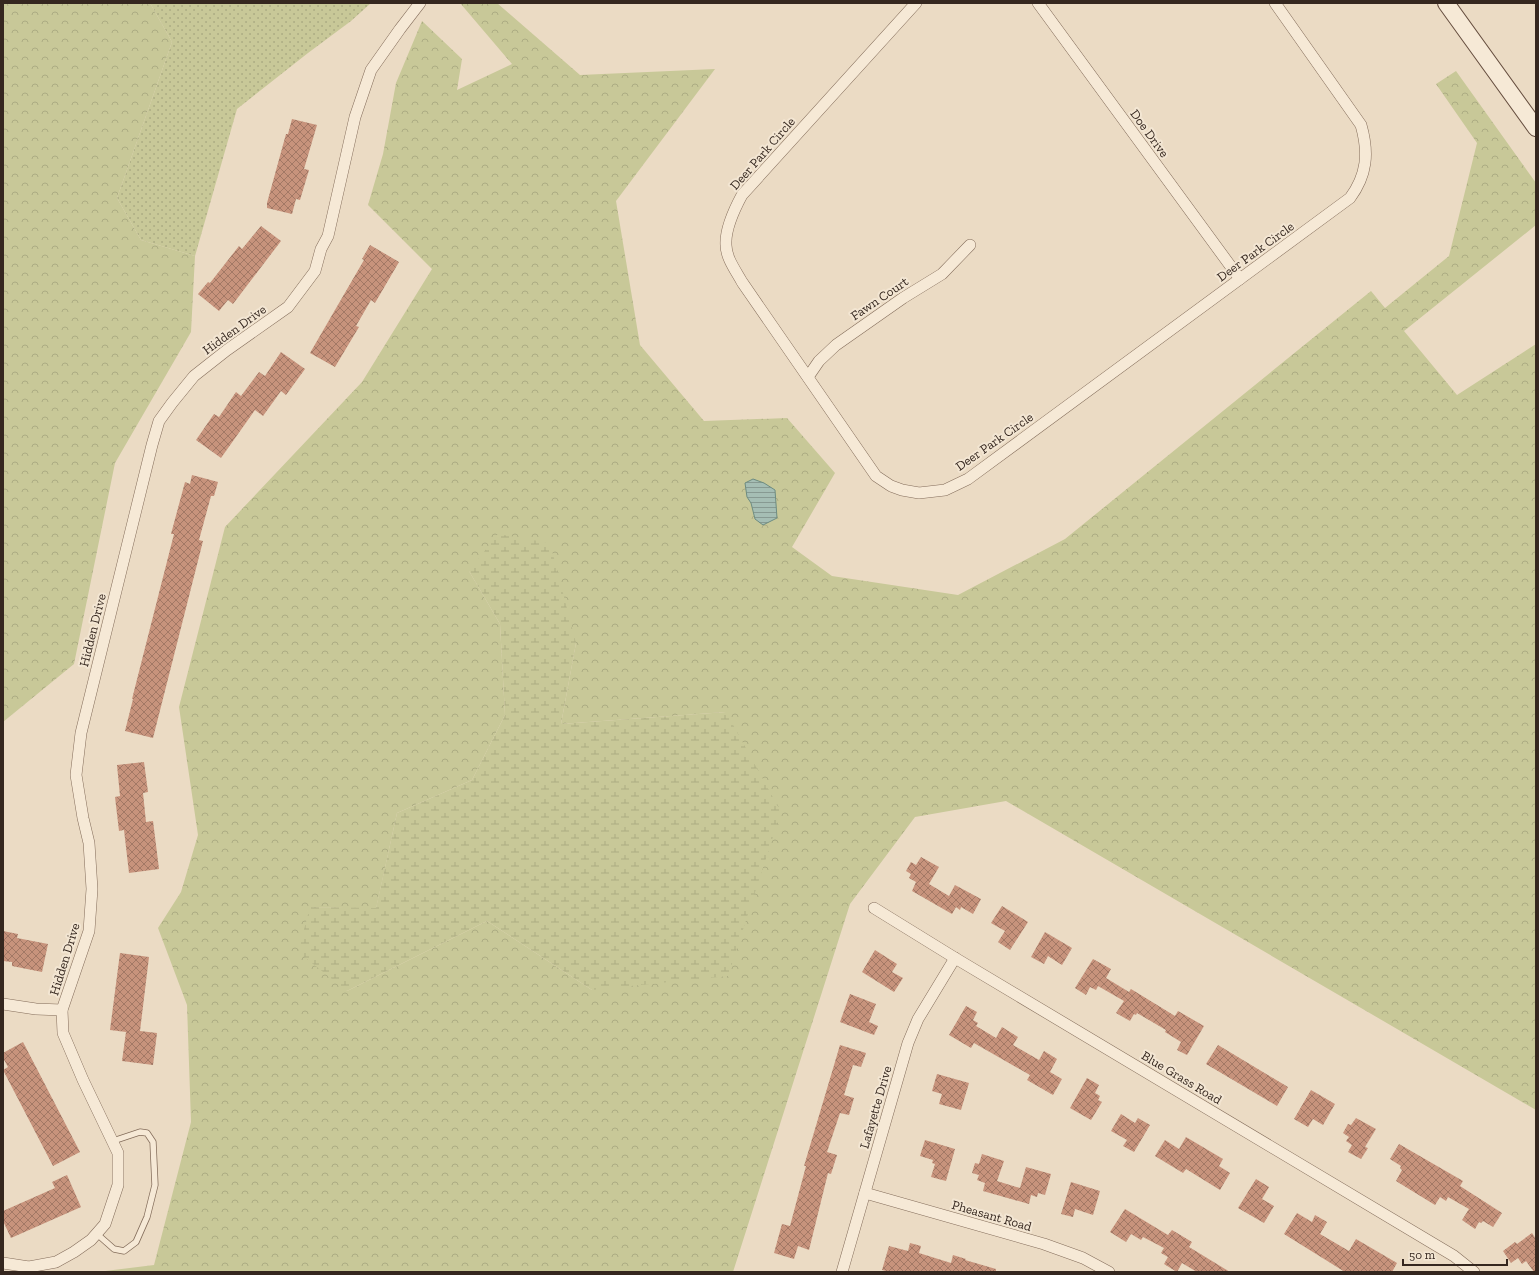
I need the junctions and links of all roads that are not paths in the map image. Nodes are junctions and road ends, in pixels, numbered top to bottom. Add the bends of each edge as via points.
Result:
1 (420, 3) edge
2 (916, 3) edge
3 (1038, 3) edge
4 (1275, 3) edge
5 (1446, 3) edge
6 (1536, 128) edge
7 (970, 245) dead end
8 (1240, 279) junction
9 (808, 377) junction
10 (874, 908) dead end
11 (955, 958) junction
12 (3, 1004) edge
13 (62, 1010) junction
14 (113, 1141) junction
15 (865, 1193) junction
16 (97, 1234) junction
17 (3, 1263) edge
18 (842, 1272) edge
19 (1109, 1272) edge
20 (1474, 1272) edge

1 - 13 street, Hidden Drive via 371,70 355,117 328,236 321,249 315,271 288,307 194,376 159,422 80,733 76,775 82,818 89,843 92,889 89,931
2 - 9 street, Deer Park Circle via 742,195 735,207 727,234 726,246 731,263
3 - 8 street, Doe Drive
4 - 8 street, Deer Park Circle via 1362,125 1365,140 1364,173 1350,198
5 - 6 main road
7 - 9 street, Fawn Court via 942,274 836,345 819,361
8 - 9 street, Deer Park Circle via 968,479 945,490 919,493 902,490 876,476
10 - 11 street, Blue Grass Road
11 - 15 street, Lafayette Drive via 918,1019 908,1044
11 - 20 street, Blue Grass Road via 1454,1256
12 - 13 street
13 - 14 street, Hidden Drive via 63,1033 71,1054
14 - 16 street, Hidden Drive via 118,1153 118,1185 105,1224
14 - 16 lane via 140,1132 147,1133 153,1142 155,1185 147,1217 136,1242 124,1251 114,1249
15 - 18 street, Lafayette Drive
15 - 19 street, Pheasant Road via 1044,1244 1083,1258
16 - 17 street, Hidden Drive via 92,1240 56,1262 30,1266

